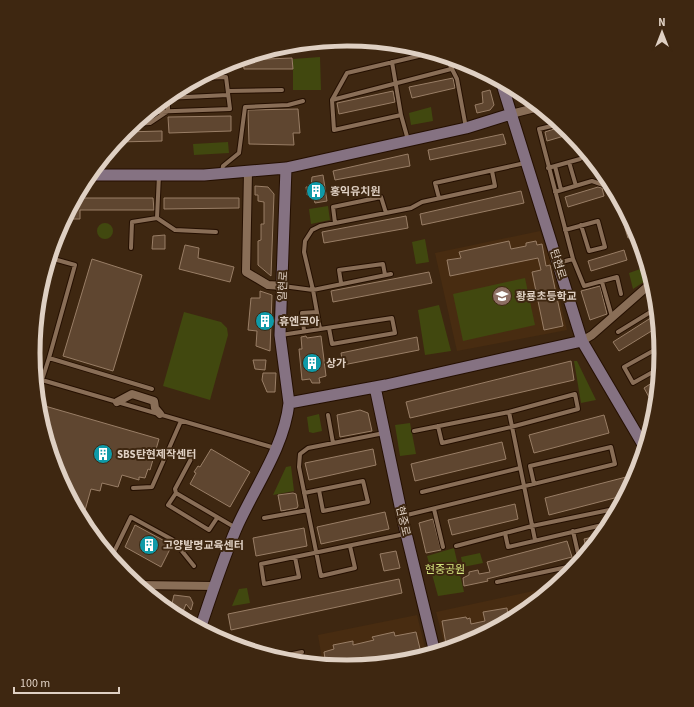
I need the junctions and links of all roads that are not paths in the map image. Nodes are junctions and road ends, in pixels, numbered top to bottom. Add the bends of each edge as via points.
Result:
1 (419, 55) edge
2 (392, 62) junction
3 (449, 64) edge
4 (451, 69) junction
5 (212, 78) edge
6 (397, 83) junction
7 (282, 90) dead end
8 (504, 90) edge
9 (228, 93) junction
10 (179, 96) edge
11 (332, 100) junction
12 (303, 101) dead end
13 (168, 104) edge
14 (532, 109) edge
15 (158, 111) edge
16 (168, 111) junction
17 (511, 114) junction
18 (402, 115) junction
19 (145, 123) edge
20 (552, 126) edge
21 (466, 128) junction
22 (409, 141) junction
23 (580, 159) dead end
24 (569, 162) junction
25 (526, 163) junction
26 (555, 166) junction
27 (286, 168) junction
28 (548, 168) junction
29 (492, 171) junction
30 (248, 172) junction
31 (222, 173) junction
32 (159, 174) junction
33 (98, 175) edge
34 (603, 185) edge
35 (576, 186) junction
36 (561, 190) junction
37 (555, 192) junction
38 (438, 198) junction
39 (386, 213) junction
40 (157, 218) junction
41 (335, 222) junction
42 (582, 225) junction
43 (565, 230) junction
44 (216, 232) dead end
45 (131, 248) dead end
46 (55, 259) edge
47 (573, 259) junction
48 (557, 263) junction
49 (391, 274) dead end
50 (386, 275) junction
51 (602, 282) junction
52 (341, 283) junction
53 (283, 286) junction
54 (647, 289) edge
55 (313, 290) junction
56 (621, 294) dead end
57 (651, 311) edge
58 (317, 312) junction
59 (612, 317) junction
60 (329, 328) junction
61 (320, 329) junction
62 (304, 331) junction
63 (618, 332) dead end
64 (280, 335) junction
65 (582, 341) junction
66 (654, 350) edge
67 (48, 358) junction
68 (653, 372) edge
69 (42, 380) joint
70 (375, 387) junction
71 (152, 389) dead end
72 (117, 402) junction
73 (289, 403) junction
74 (509, 412) junction
75 (160, 414) junction
76 (328, 415) dead end
77 (181, 421) junction
78 (438, 426) junction
79 (511, 427) junction
80 (414, 431) dead end
81 (384, 433) junction
82 (641, 442) edge
83 (333, 443) junction
84 (275, 448) junction
85 (191, 459) dead end
86 (520, 468) junction
87 (534, 484) junction
88 (524, 487) junction
89 (133, 488) dead end
90 (319, 490) junction
91 (422, 492) dead end
92 (176, 493) junction
93 (304, 493) junction
94 (434, 509) junction
95 (611, 509) edge
96 (308, 510) junction
97 (402, 516) junction
98 (217, 518) junction
99 (264, 518) dead end
100 (601, 525) edge
101 (532, 526) junction
102 (237, 528) junction
103 (573, 531) junction
104 (505, 533) junction
105 (406, 534) junction
106 (535, 540) junction
107 (350, 546) junction
108 (456, 546) dead end
109 (443, 547) dead end
110 (316, 552) junction
111 (113, 553) edge
112 (579, 555) edge
113 (295, 557) junction
114 (194, 566) dead end
115 (567, 568) edge
116 (497, 582) dead end
117 (146, 585) edge
118 (215, 586) junction
119 (202, 624) edge
120 (434, 648) edge
121 (302, 652) dead end
122 (288, 655) edge

1 - 2 lane
2 - 6 lane
2 - 11 lane via 347,73
3 - 4 lane
4 - 6 lane
4 - 21 lane via 456,79
5 - 9 lane via 226,77
6 - 11 lane
6 - 18 lane
7 - 9 lane
8 - 17 main road, 탄현로
9 - 10 lane
9 - 16 lane via 230,109
11 - 18 lane via 334,130
12 - 31 lane via 288,105 245,107 239,153 223,166
13 - 16 lane
14 - 17 street
15 - 16 lane
16 - 19 lane via 150,123
17 - 21 main road
17 - 25 main road, 탄현로
18 - 22 lane
20 - 28 lane via 539,129
21 - 22 main road
22 - 27 main road
23 - 24 lane
24 - 26 lane
24 - 35 lane
25 - 29 lane
25 - 48 main road, 탄현로
26 - 28 lane
26 - 36 lane
27 - 30 main road
27 - 53 main road, 일현로
28 - 37 lane
29 - 38 lane via 495,186
29 - 38 lane via 435,183
30 - 31 main road
30 - 53 street via 246,272 268,285
31 - 32 main road
32 - 33 main road
32 - 40 lane
34 - 35 lane via 592,181
35 - 36 lane
36 - 37 lane
37 - 43 lane
38 - 39 lane via 411,208
39 - 41 lane
39 - 41 lane via 380,197 333,207
40 - 44 lane via 175,230
40 - 45 lane via 132,222
41 - 55 lane via 312,230 305,241 304,252
42 - 42 lane via 598,221 605,247 589,252
42 - 43 lane
43 - 47 lane
46 - 67 lane via 75,265
47 - 48 lane
47 - 51 lane via 584,286
48 - 65 main road, 탄현로
49 - 50 lane
50 - 52 lane
50 - 52 lane via 383,264 339,270
51 - 56 lane via 617,277
51 - 59 lane
52 - 55 lane
53 - 55 lane
53 - 64 main road, 일현로
54 - 59 street
55 - 58 lane
57 - 63 lane
58 - 61 lane
58 - 62 lane via 302,313
59 - 65 street
60 - 60 lane via 392,318 395,333 332,344
60 - 61 lane
61 - 62 lane
62 - 64 lane
64 - 73 main road, 일현로
65 - 70 main road
65 - 82 main road, 탄현로
66 - 68 lane via 624,367 634,383
67 - 69 lane
67 - 71 lane
69 - 72 lane
70 - 73 main road
70 - 81 main road, 현중로
72 - 75 lane
72 - 75 street via 132,394 154,401 155,408
73 - 84 main road, 일현로
74 - 78 lane
74 - 79 lane
74 - 79 lane via 575,394 578,409
75 - 77 lane
76 - 83 lane
77 - 84 lane
77 - 89 lane via 152,487
78 - 79 lane via 442,443
78 - 80 lane
79 - 86 lane
81 - 83 lane
81 - 97 main road, 현중로
83 - 93 lane via 308,448 300,454 299,467
84 - 102 main road, 일현로
85 - 92 lane via 175,489
86 - 88 lane
86 - 91 lane
87 - 87 lane via 615,464 611,447 530,466
87 - 88 lane
88 - 94 lane
88 - 101 lane
90 - 90 lane via 363,481 368,502 323,512
90 - 93 lane
92 - 98 lane
92 - 98 lane via 168,505 209,530
93 - 96 lane
94 - 97 lane
94 - 109 lane
95 - 101 lane
96 - 99 lane
96 - 110 lane
97 - 105 main road, 현중로
98 - 102 lane
100 - 103 lane
101 - 104 lane
101 - 106 lane
102 - 118 main road, 일현로
103 - 106 lane
103 - 112 lane
104 - 106 lane via 508,547
104 - 108 lane
105 - 107 lane
105 - 120 main road, 현중로
107 - 110 lane
107 - 110 lane via 355,568 321,576
110 - 113 lane
111 - 114 lane via 131,517 173,540
113 - 113 lane via 261,564 264,584 299,577
115 - 116 lane
117 - 118 street
118 - 119 main road, 일현로
121 - 122 lane

